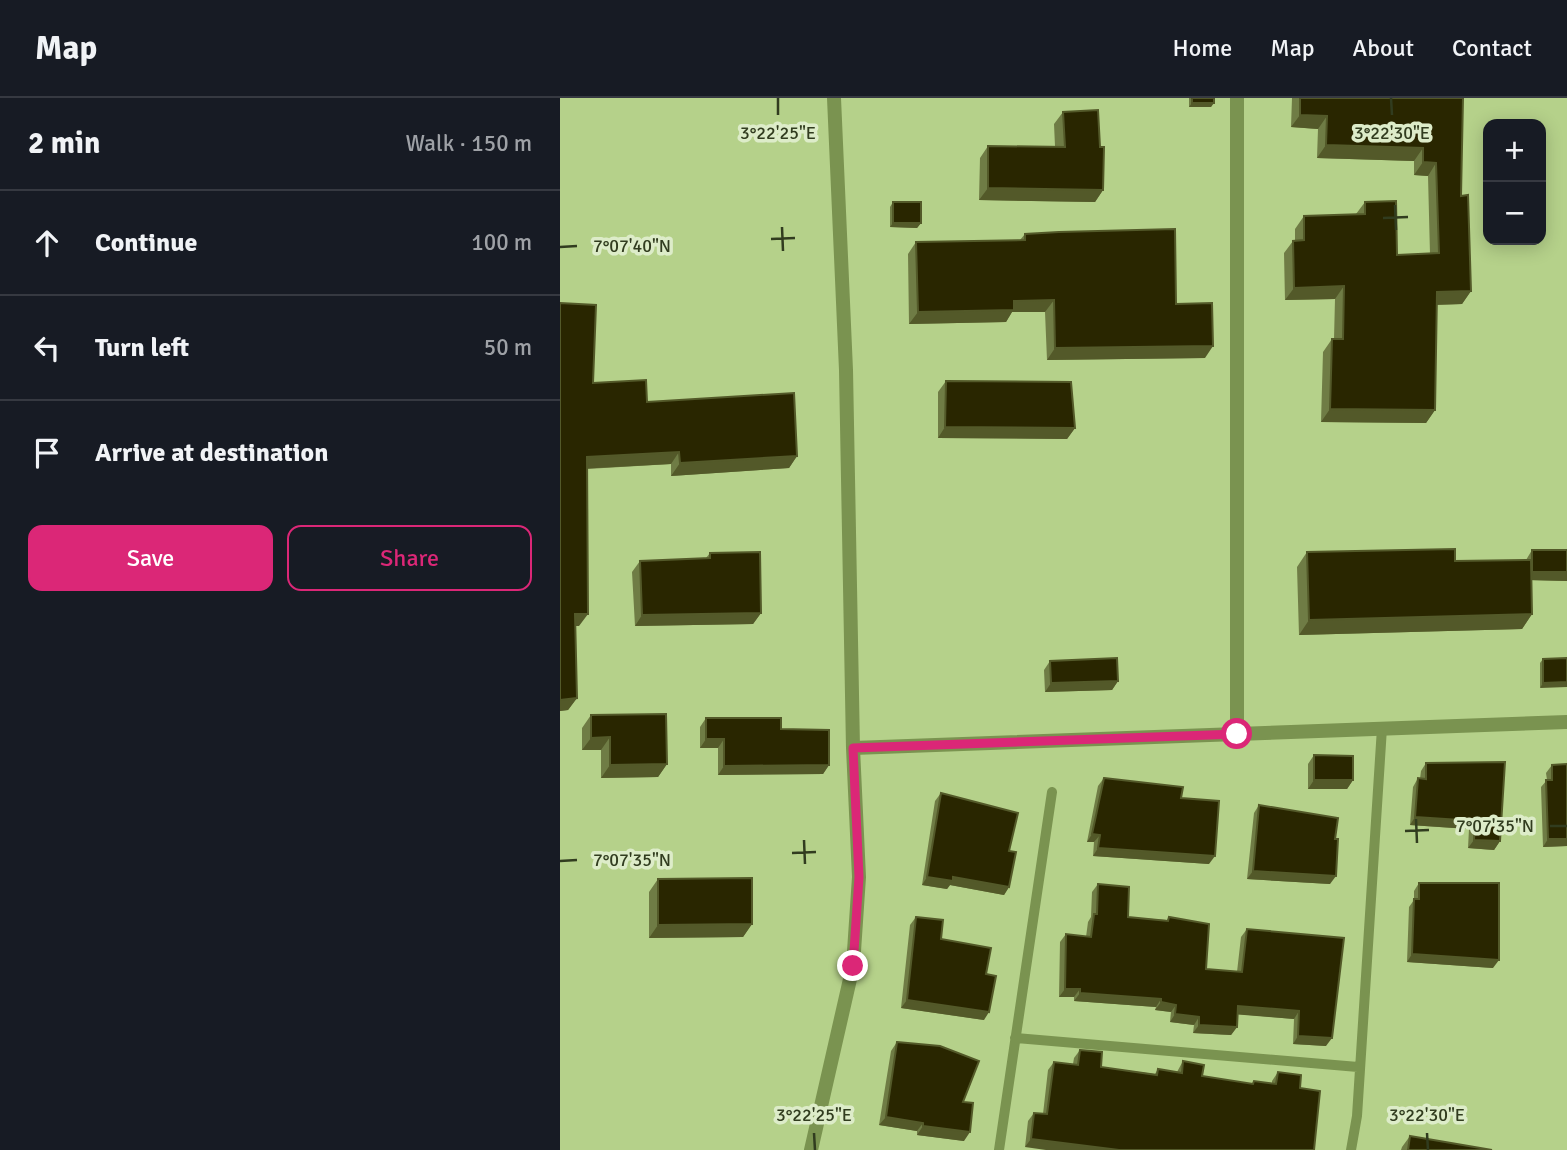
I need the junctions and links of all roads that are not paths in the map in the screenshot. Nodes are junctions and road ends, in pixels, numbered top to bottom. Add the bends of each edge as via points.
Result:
1 (834, 98) edge
2 (1237, 98) edge
3 (1567, 722) edge
4 (1382, 729) junction
5 (1237, 734) junction
6 (853, 748) junction
7 (1052, 792) dead end
8 (1015, 1038) junction
9 (1358, 1067) junction
10 (811, 1150) edge
11 (999, 1150) edge
12 (1351, 1150) edge

1 - 6 street via 846,370
2 - 5 street
3 - 4 street
4 - 5 street
4 - 9 lane
5 - 6 street
6 - 10 street via 859,877 853,966
7 - 8 lane
8 - 9 lane
8 - 11 lane
9 - 12 lane

